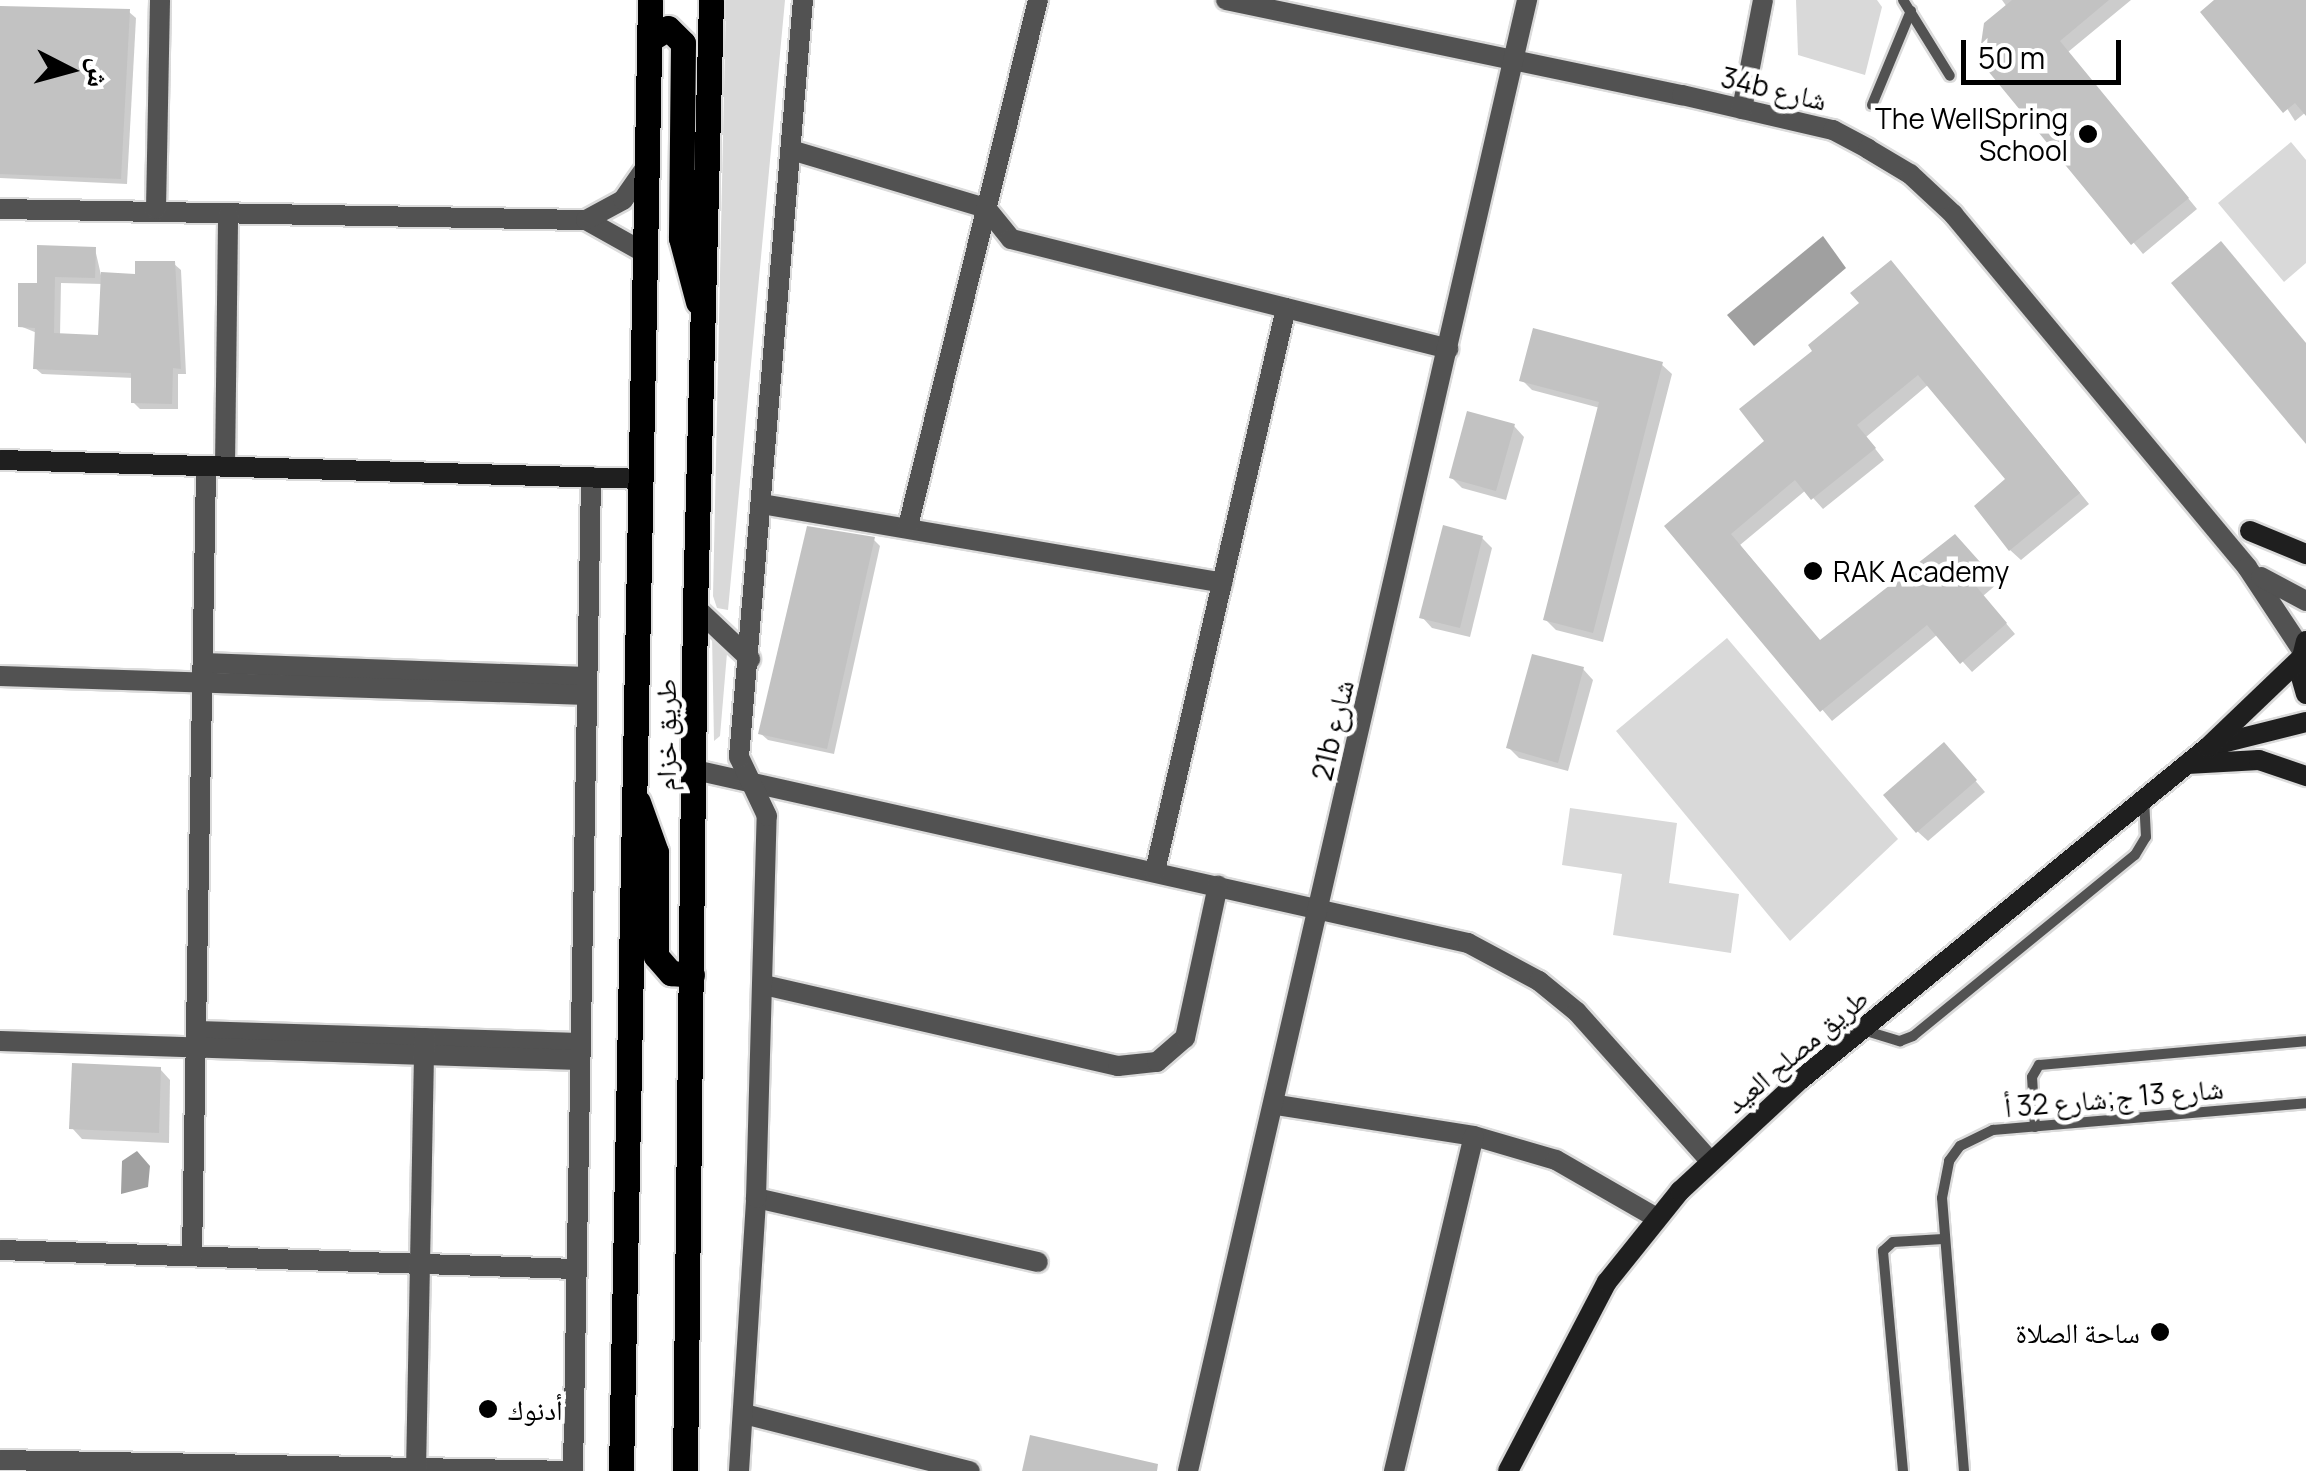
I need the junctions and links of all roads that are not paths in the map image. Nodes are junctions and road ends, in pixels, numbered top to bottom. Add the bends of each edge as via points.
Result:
1 (160, 0) edge
2 (650, 0) edge
3 (711, 0) edge
4 (804, 0) edge
5 (1038, 0) edge
6 (1226, 0) edge
7 (1527, 0) edge
8 (1763, 0) edge
9 (1903, 0) edge
10 (1911, 11) junction
11 (649, 40) junction
12 (1514, 63) junction
13 (1950, 76) dead end
14 (1872, 105) dead end
15 (1742, 109) junction
16 (791, 150) junction
17 (647, 166) junction
18 (0, 208) edge
19 (986, 208) junction
20 (156, 209) junction
21 (228, 215) junction
22 (586, 220) junction
23 (646, 253) junction
24 (1286, 308) junction
25 (706, 331) junction
26 (1448, 348) junction
27 (0, 460) edge
28 (216, 466) junction
29 (591, 478) junction
30 (643, 479) junction
31 (762, 504) junction
32 (908, 526) junction
33 (2250, 531) dead end
34 (2306, 554) edge
35 (2248, 567) junction
36 (1222, 583) junction
37 (2306, 600) edge
38 (695, 607) junction
39 (2303, 650) edge
40 (750, 659) junction
41 (204, 673) junction
42 (0, 676) edge
43 (587, 686) junction
44 (2306, 694) edge
45 (2306, 722) edge
46 (2208, 746) junction
47 (2185, 765) junction
48 (695, 770) junction
49 (744, 776) junction
50 (2306, 776) edge
51 (636, 798) junction
52 (2144, 798) junction
53 (1154, 871) junction
54 (1218, 886) junction
55 (1320, 909) junction
56 (692, 974) junction
57 (764, 985) junction
58 (1862, 1030) junction
59 (198, 1038) junction
60 (0, 1041) edge
61 (2306, 1041) edge
62 (424, 1046) junction
63 (580, 1051) junction
64 (2306, 1103) edge
65 (1276, 1105) junction
66 (2035, 1126) junction
67 (1474, 1136) junction
68 (1710, 1161) junction
69 (756, 1198) junction
70 (1656, 1218) junction
71 (1944, 1239) junction
72 (0, 1250) edge
73 (192, 1256) junction
74 (1038, 1262) dead end
75 (424, 1264) junction
76 (575, 1269) junction
77 (744, 1414) junction
78 (0, 1460) edge
79 (156, 1467) edge
80 (416, 1469) edge
81 (573, 1471) edge
82 (621, 1471) edge
83 (685, 1471) edge
84 (739, 1471) edge
85 (970, 1471) edge
86 (1188, 1471) edge
87 (1394, 1471) edge
88 (1508, 1471) edge
89 (1903, 1471) edge
90 (1964, 1471) edge

1 - 20 street
2 - 11 main road, طريق خزام
3 - 25 main road, طريق خزام
4 - 16 street
5 - 19 street
6 - 12 street, 34b شارع
7 - 12 street, 21b شارع
8 - 15 street
9 - 10 lane
10 - 13 lane
10 - 14 lane
11 - 17 main road, طريق خزام
11 - 25 main road via 668,28 683,43 681,238
12 - 15 street, 34b شارع
12 - 26 street, 21b شارع
15 - 35 street, 34b شارع via 1833,130 1910,174 1953,214
16 - 19 street
16 - 31 street
17 - 22 street via 623,200
17 - 23 main road, طريق خزام
18 - 20 street
19 - 24 street via 1011,240
19 - 32 street
20 - 21 street
21 - 22 street
21 - 28 street
22 - 23 street
23 - 30 main road, طريق خزام
24 - 26 street
24 - 36 street
25 - 38 main road, طريق خزام
26 - 55 street, 21b شارع
27 - 28 street
28 - 29 street
28 - 41 street
29 - 30 street
29 - 43 street
30 - 51 main road, طريق خزام
31 - 32 street
31 - 40 street
32 - 36 street
33 - 34 street
35 - 37 street, 34b شارع
35 - 39 street, 34b شارع
36 - 53 street
38 - 40 street
38 - 48 main road, طريق خزام
39 - 44 street
39 - 46 street, طريق مصلح العيد
40 - 49 street via 739,757
41 - 42 street
41 - 43 street
41 - 59 street
43 - 63 street
45 - 46 street, طريق مصلح العيد
46 - 47 street, طريق مصلح العيد
47 - 50 street via 2259,760
47 - 52 street, طريق مصلح العيد
48 - 49 street
48 - 56 main road, طريق خزام
49 - 53 street
49 - 57 street via 766,816
51 - 56 main road via 653,829 656,852 656,956 671,973
51 - 82 main road, طريق خزام
52 - 58 street, طريق مصلح العيد
52 - 58 lane via 2146,837 2135,855 1912,1036 1900,1041
53 - 54 street
54 - 55 street
54 - 57 street via 1185,1038 1157,1062 1118,1066
55 - 65 street, 21b شارع
55 - 68 street via 1468,943 1538,981 1618,1051
56 - 83 main road, طريق خزام
57 - 69 street
58 - 68 street, طريق مصلح العيد
59 - 60 street
59 - 62 street
59 - 73 street
61 - 66 lane via 2039,1065 2032,1077
62 - 63 street
62 - 75 street
63 - 76 street
64 - 66 lane, شارع 13 ج;شارع 32 أ
65 - 67 street
65 - 86 street, 21b شارع
66 - 71 lane, شارع 13 ج;شارع 32 أ via 1993,1130 1960,1146 1943,1179
67 - 70 street via 1556,1160
67 - 87 street
68 - 70 street, طريق مصلح العيد
69 - 74 street
69 - 77 street
70 - 88 street, طريق مصلح العيد via 1559,1364
71 - 89 lane via 1893,1242 1883,1251
71 - 90 lane, شارع 13 ج;شارع 32 أ
72 - 73 street
73 - 75 street
75 - 76 street
75 - 80 street
76 - 81 street
77 - 84 street
77 - 85 street
78 - 79 street
79 - 80 street
80 - 81 street

